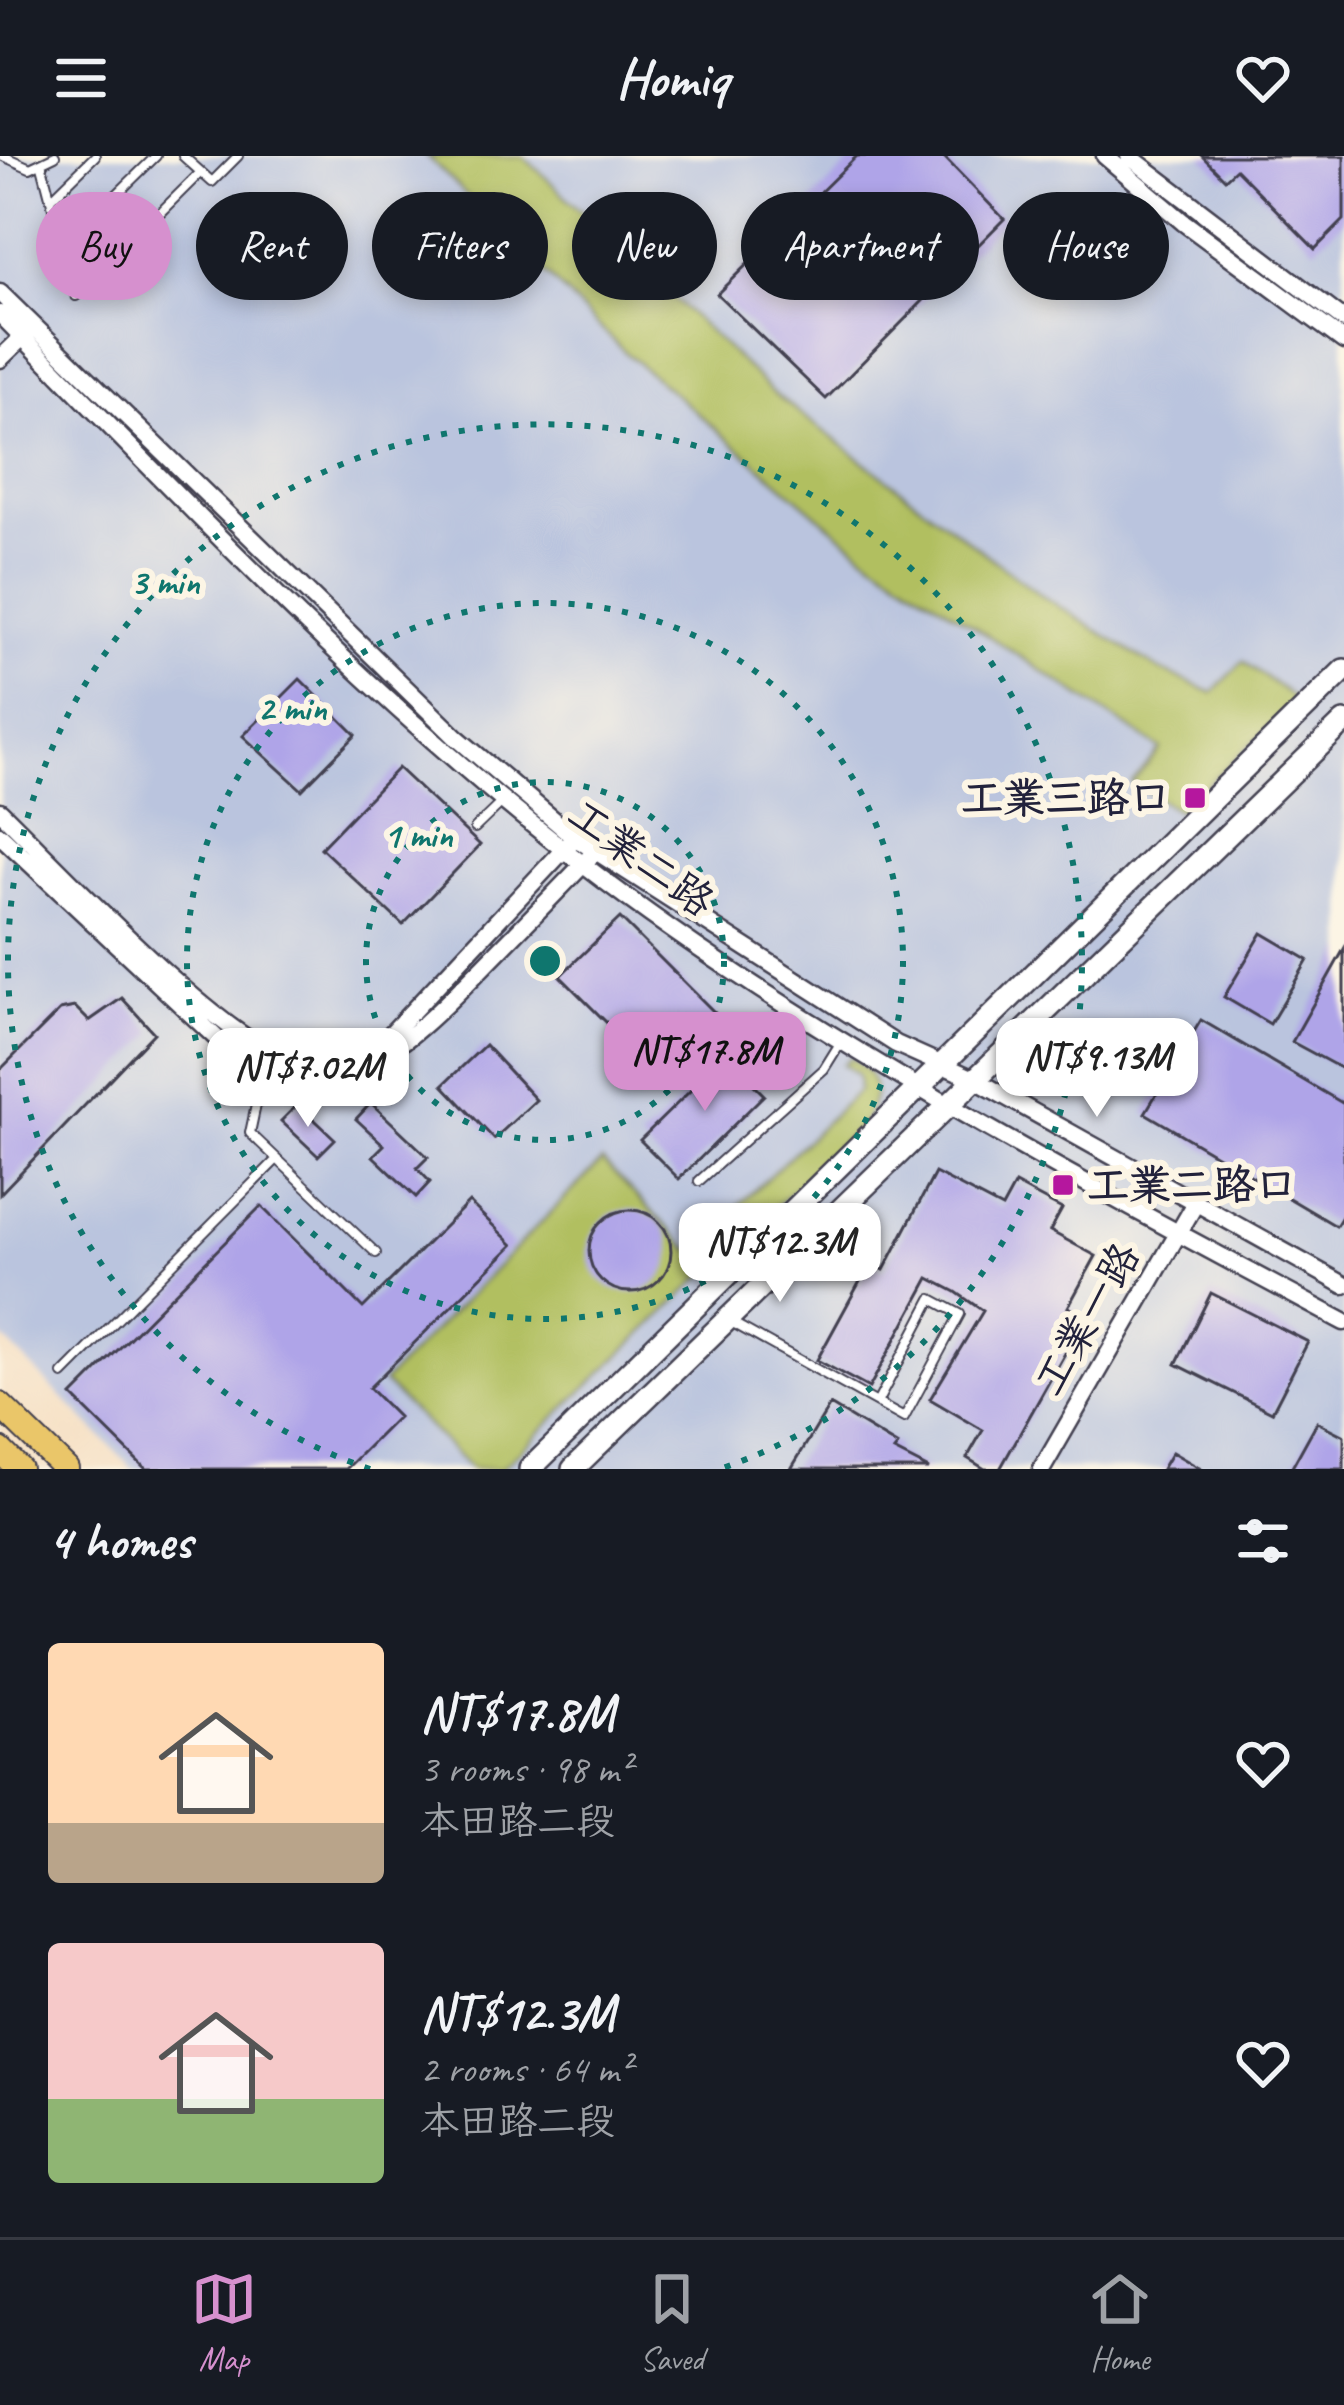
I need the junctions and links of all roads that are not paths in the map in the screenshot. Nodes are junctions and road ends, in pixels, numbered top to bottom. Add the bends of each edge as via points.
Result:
1 (3, 156) edge
2 (55, 156) edge
3 (95, 156) edge
4 (156, 156) edge
5 (183, 156) edge
6 (238, 156) edge
7 (1105, 156) edge
8 (1129, 156) edge
9 (42, 166) junction
10 (201, 172) junction
11 (48, 192) edge
12 (58, 192) edge
13 (119, 192) edge
14 (172, 201) edge
15 (0, 292) edge
16 (6, 318) edge
17 (1334, 320) edge
18 (29, 331) junction
19 (1344, 341) edge
20 (0, 359) edge
21 (104, 407) junction
22 (178, 466) junction
23 (164, 480) junction
24 (238, 524) junction
25 (222, 539) junction
26 (327, 612) junction
27 (309, 628) junction
28 (1344, 670) edge
29 (1344, 722) edge
30 (510, 794) junction
31 (0, 812) edge
32 (475, 828) dead end
33 (9, 836) edge
34 (569, 844) junction
35 (589, 858) junction
36 (721, 935) junction
37 (708, 951) junction
38 (441, 997) junction
39 (843, 1038) junction
40 (267, 1061) junction
41 (942, 1064) junction
42 (974, 1079) junction
43 (921, 1085) junction
44 (950, 1102) junction
45 (277, 1159) junction
46 (699, 1181) dead end
47 (1194, 1206) junction
48 (1178, 1234) junction
49 (376, 1253) dead end
50 (1344, 1285) edge
51 (724, 1318) junction
52 (1344, 1322) edge
53 (63, 1374) dead end
54 (877, 1403) junction
55 (0, 1405) edge
56 (0, 1450) edge
57 (19, 1469) edge
58 (66, 1469) edge
59 (530, 1469) edge
60 (572, 1469) edge
61 (1042, 1469) edge

1 - 9 lane via 20,167
2 - 9 lane
3 - 12 lane
4 - 13 lane
5 - 10 lane
6 - 10 lane via 212,182
7 - 17 street
8 - 17 street
9 - 11 lane
10 - 14 lane
15 - 16 street, 工業二路
16 - 18 street, 工業二路
17 - 19 street
18 - 20 street
18 - 21 street, 工業二路
21 - 22 street, 工業二路
21 - 23 street, 工業二路
22 - 23 street
22 - 24 street, 工業二路
23 - 25 street, 工業二路
24 - 25 street
24 - 26 street, 工業二路
25 - 27 street, 工業二路
26 - 27 street
26 - 30 street, 工業二路
27 - 30 street, 工業二路
28 - 41 street
29 - 42 street
30 - 32 lane
30 - 34 street, 工業二路
31 - 33 street
33 - 40 street
34 - 35 street, 工業二路
34 - 38 street
35 - 36 street, 工業二路
35 - 37 street, 工業二路
35 - 38 street
36 - 37 street
36 - 41 street, 工業二路
37 - 39 street, 工業二路
38 - 40 street via 363,1050
39 - 43 street, 工業二路
39 - 46 lane via 824,1069
40 - 45 lane via 250,1133
41 - 42 street, 工業二路
41 - 43 street
42 - 44 street
42 - 47 street, 工業二路
43 - 44 street, 工業二路
43 - 59 street
44 - 48 street, 工業二路
44 - 51 street
45 - 49 lane
45 - 53 lane
47 - 48 street, 工業一路
47 - 50 street, 工業二路
48 - 52 street, 工業二路
48 - 61 street, 工業一路
51 - 54 lane
51 - 60 street
54 - 54 lane via 904,1418 959,1315 932,1300
55 - 58 main road
56 - 57 main road

